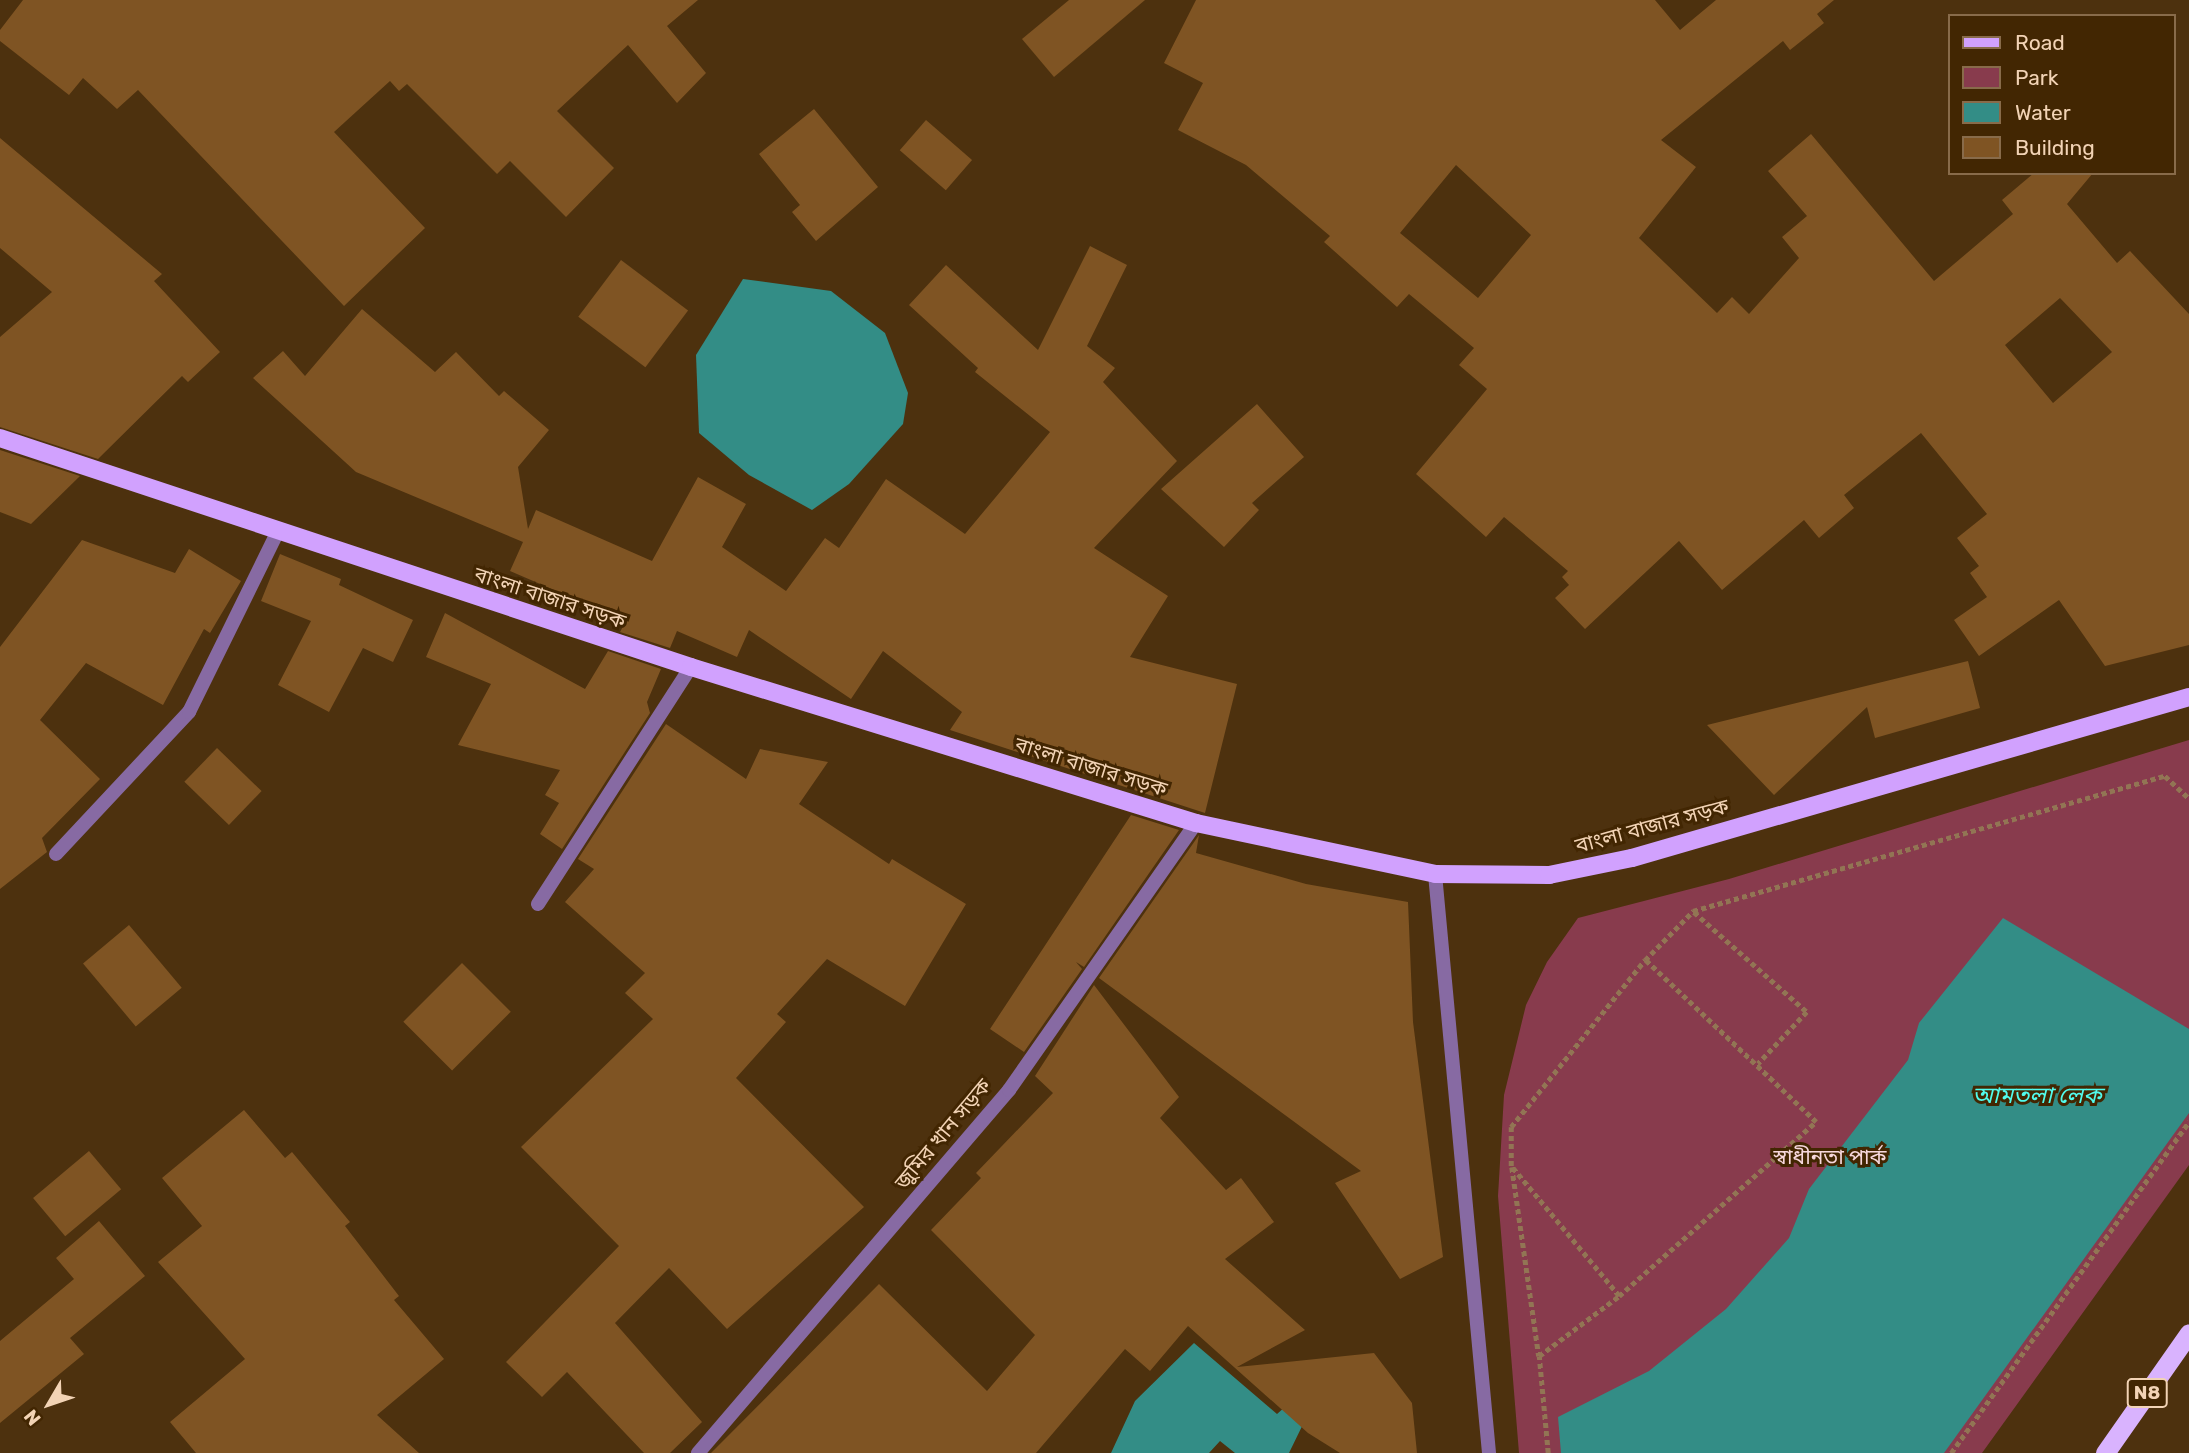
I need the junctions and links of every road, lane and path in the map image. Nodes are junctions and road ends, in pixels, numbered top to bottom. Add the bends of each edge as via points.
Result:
1 (0, 438) edge
2 (277, 533) junction
3 (691, 667) junction
4 (2189, 697) edge
5 (2189, 798) edge
6 (1196, 823) junction
7 (56, 854) dead end
8 (1435, 874) junction
9 (538, 904) dead end
10 (1693, 911) junction
11 (1645, 960) junction
12 (1758, 1064) junction
13 (2189, 1122) edge
14 (1511, 1166) junction
15 (1619, 1296) junction
16 (2189, 1333) edge
17 (1539, 1356) junction
18 (698, 1453) edge
19 (1489, 1453) edge
20 (1549, 1453) edge
21 (1951, 1453) edge
22 (2105, 1453) edge

1 - 2 main road, বাংলা বাজার সড়ক
2 - 3 main road, বাংলা বাজার সড়ক
2 - 7 street via 189,712
3 - 6 main road, বাংলা বাজার সড়ক
3 - 9 street
4 - 8 main road, বাংলা বাজার সড়ক via 1632,858 1549,875
5 - 10 path via 2165,776
6 - 8 main road, বাংলা বাজার সড়ক
6 - 18 street, জুমির খান সড়ক via 1009,1090
8 - 19 street
10 - 11 path
10 - 12 path via 1807,1012
11 - 12 path
11 - 14 path via 1511,1127
12 - 15 path via 1816,1122
13 - 21 path
14 - 15 path
14 - 17 path
15 - 17 path
16 - 22 highway, N8
17 - 20 path

